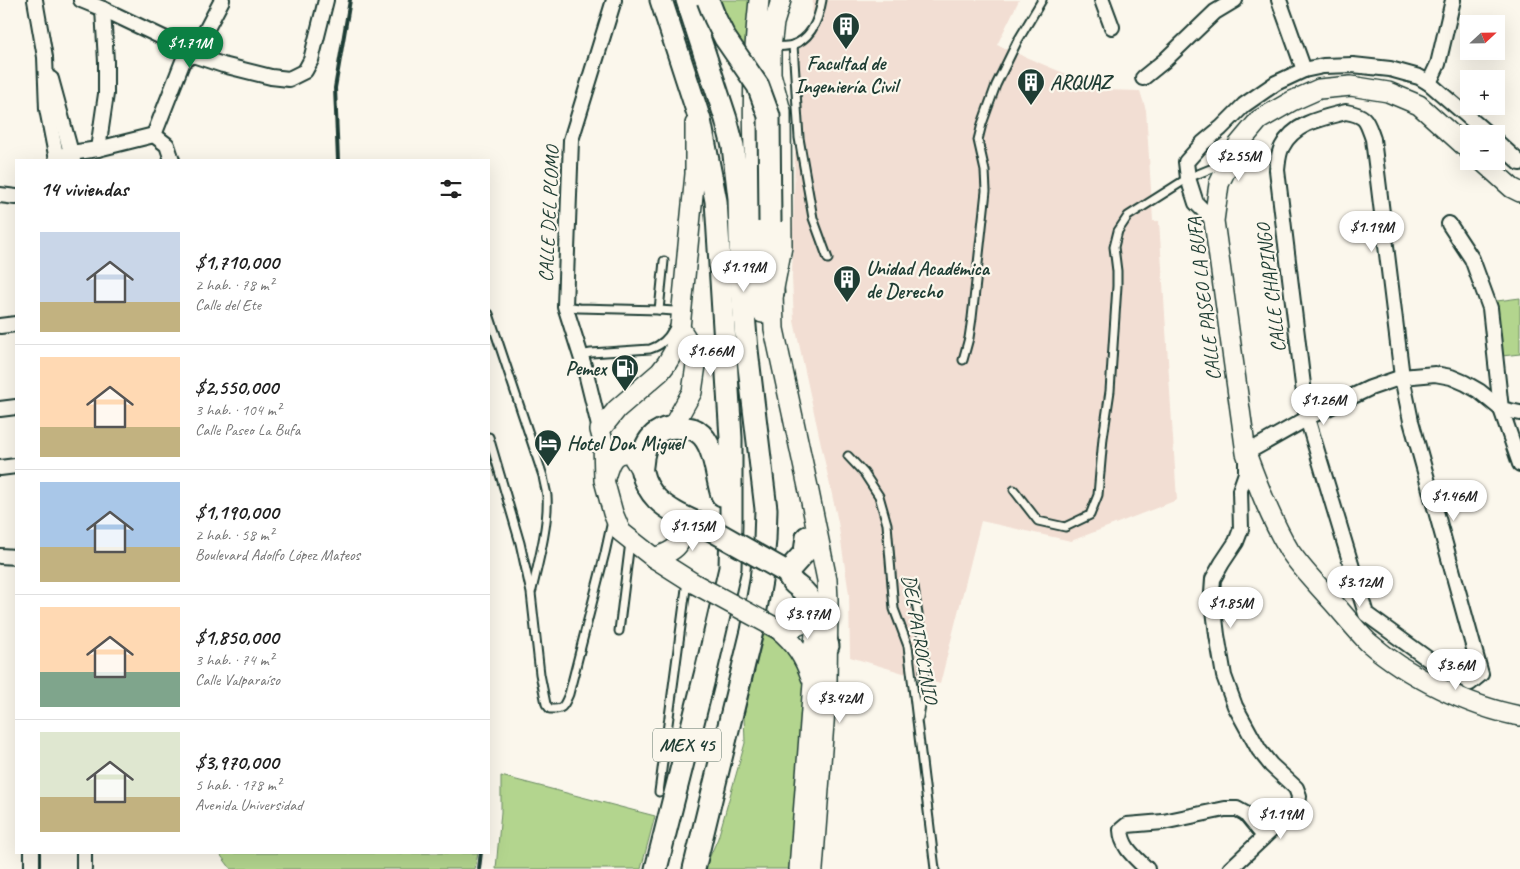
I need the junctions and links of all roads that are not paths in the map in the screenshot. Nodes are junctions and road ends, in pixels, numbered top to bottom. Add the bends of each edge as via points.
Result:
1 (35, 0) edge
2 (81, 0) edge
3 (222, 0) edge
4 (326, 0) edge
5 (614, 0) edge
6 (661, 0) edge
7 (687, 0) edge
8 (708, 0) edge
9 (781, 0) edge
10 (822, 0) edge
11 (1042, 0) edge
12 (1102, 0) edge
13 (1235, 0) edge
14 (1279, 0) edge
15 (1453, 0) edge
16 (758, 5) edge
17 (103, 9) junction
18 (774, 23) junction
19 (1112, 27) dead end
20 (793, 45) junction
21 (772, 47) junction
22 (193, 55) junction
23 (45, 57) junction
24 (1304, 70) junction
25 (1143, 78) dead end
26 (1429, 83) junction
27 (695, 105) junction
28 (1478, 125) edge
29 (154, 135) junction
30 (1460, 142) edge
31 (98, 149) junction
32 (1505, 149) edge
33 (72, 157) edge
34 (57, 159) edge
35 (172, 159) edge
36 (1230, 161) junction
37 (1520, 163) edge
38 (1492, 170) edge
39 (1188, 178) junction
40 (1520, 192) edge
41 (0, 195) edge
42 (15, 197) edge
43 (1214, 221) junction
44 (1449, 224) dead end
45 (828, 259) dead end
46 (664, 261) dead end
47 (773, 293) junction
48 (565, 306) junction
49 (659, 310) junction
50 (490, 317) edge
51 (677, 320) junction
52 (15, 324) edge
53 (0, 326) edge
54 (581, 356) junction
55 (963, 360) dead end
56 (1402, 377) junction
57 (15, 407) edge
58 (0, 409) edge
59 (1501, 409) junction
60 (1520, 413) edge
61 (1307, 418) junction
62 (673, 426) junction
63 (600, 430) junction
64 (490, 440) edge
65 (1246, 453) junction
66 (848, 456) dead end
67 (1520, 464) edge
68 (15, 466) edge
69 (0, 468) edge
70 (641, 470) junction
71 (604, 480) junction
72 (1014, 490) dead end
73 (613, 513) junction
74 (678, 514) junction
75 (731, 524) junction
76 (807, 536) junction
77 (630, 539) junction
78 (0, 556) edge
79 (15, 557) edge
80 (654, 558) junction
81 (784, 570) junction
82 (820, 580) junction
83 (691, 581) junction
84 (914, 586) dead end
85 (531, 593) junction
86 (823, 606) junction
87 (778, 629) junction
88 (619, 631) dead end
89 (828, 646) joint
90 (813, 683) junction
91 (1520, 716) edge
92 (917, 722) junction
93 (659, 792) dead end
94 (1264, 836) junction
95 (32, 854) edge
96 (84, 854) edge
97 (32, 869) edge
98 (84, 869) edge
99 (656, 869) edge
100 (694, 869) edge
101 (799, 869) edge
102 (813, 869) edge
103 (935, 869) edge
104 (1147, 869) edge
105 (1230, 869) edge

1 - 23 street
2 - 17 street
3 - 22 street
4 - 22 street via 311,60 305,71 289,79 270,77
5 - 48 street, CALLE DEL PLOMO via 572,140
6 - 27 main road, MEX 45
7 - 100 main road, MEX 45 via 733,146 747,350 766,509 761,581 752,631
8 - 47 main road, bridge via 724,38 758,86 770,116
9 - 18 street
10 - 20 lane via 815,26
11 - 55 lane via 996,85 978,140 986,191 972,318
12 - 19 street
13 - 25 street via 1215,12
14 - 24 street
15 - 26 street via 1438,64
16 - 18 street
16 - 76 street via 753,119 762,322
17 - 22 street
17 - 31 street via 106,94
18 - 21 street
20 - 21 lane
20 - 45 lane via 799,138 813,218
21 - 47 street via 771,74 781,111 782,237
22 - 29 street via 183,61
23 - 33 street
23 - 34 street via 47,109
24 - 26 street via 1353,65 1390,69
24 - 39 street via 1276,83 1244,105 1203,143 1186,162
26 - 28 street
27 - 51 street via 694,174
27 - 75 main road, MEX 45 via 716,201 730,438
29 - 31 street
29 - 35 street via 167,145
30 - 36 street, CALLE PASEO LA BUFA via 1419,106 1388,92 1351,86 1319,89 1259,120 1238,145
31 - 33 street
32 - 37 street
33 - 34 street
36 - 39 lane
36 - 43 street, CALLE PASEO LA BUFA via 1219,184
38 - 40 street
39 - 43 street via 1196,203
39 - 72 lane via 1128,216 1118,232 1114,247 1117,286 1110,390 1098,495 1090,515 1066,527 1038,521
41 - 42 street
43 - 65 street, CALLE PASEO LA BUFA
44 - 59 street via 1472,259 1490,308
46 - 49 lane
47 - 82 street via 774,329 808,487
48 - 49 lane
48 - 54 street, CALLE DEL PLOMO
49 - 51 lane
50 - 85 lane via 547,496
51 - 54 lane via 659,346
51 - 62 street via 693,349 696,365 692,392
51 - 63 street via 674,351 667,363 617,409
52 - 53 street
54 - 63 street, CALLE DEL PLOMO
56 - 59 street via 1435,374 1451,377 1479,391
56 - 61 street via 1370,388
56 - 61 street, CALLE CHAPINGO via 1373,139 1367,122 1360,115 1346,112 1310,121 1291,134 1281,148 1277,170
56 - 61 street, CALLE CHAPINGO via 1411,421 1481,674 1470,683 1428,659 1366,614
57 - 58 street
59 - 60 street
59 - 67 street
61 - 65 street
62 - 70 main road via 654,434 644,450
62 - 75 main road via 690,428 707,442
63 - 71 street
64 - 85 lane via 520,542
65 - 91 street, CALLE PASEO LA BUFA via 1274,523 1289,549 1301,567 1368,641 1436,687
65 - 94 street via 1246,473 1240,490 1242,530 1213,579 1212,592 1224,676 1235,706 1259,750 1300,796 1298,806
66 - 92 lane, DEL PATROCINIO via 879,496 887,524 894,609 908,646
68 - 69 street
70 - 71 street via 631,454 625,452 610,461
70 - 74 main road via 656,498
71 - 73 street
73 - 77 street via 621,532
73 - 85 lane via 569,694 564,706 558,710 550,709 546,704
74 - 80 street via 680,541 673,551
74 - 81 main road, bridge
75 - 99 main road, MEX 45 via 730,568
76 - 81 main road via 805,552
76 - 82 street
77 - 80 street
77 - 88 lane
78 - 79 street
80 - 83 street
81 - 86 main road via 790,581
82 - 86 street
83 - 87 street, bridge
83 - 93 lane
84 - 92 lane via 924,671 924,697
86 - 87 street via 804,623
86 - 89 main road
86 - 90 street via 814,644
87 - 90 street via 805,660
89 - 102 street
90 - 101 street
92 - 103 lane, DEL PATROCINIO
94 - 104 street via 1246,814 1237,809 1127,825 1121,830 1121,837 1126,848
94 - 105 street
95 - 97 street
96 - 98 street

